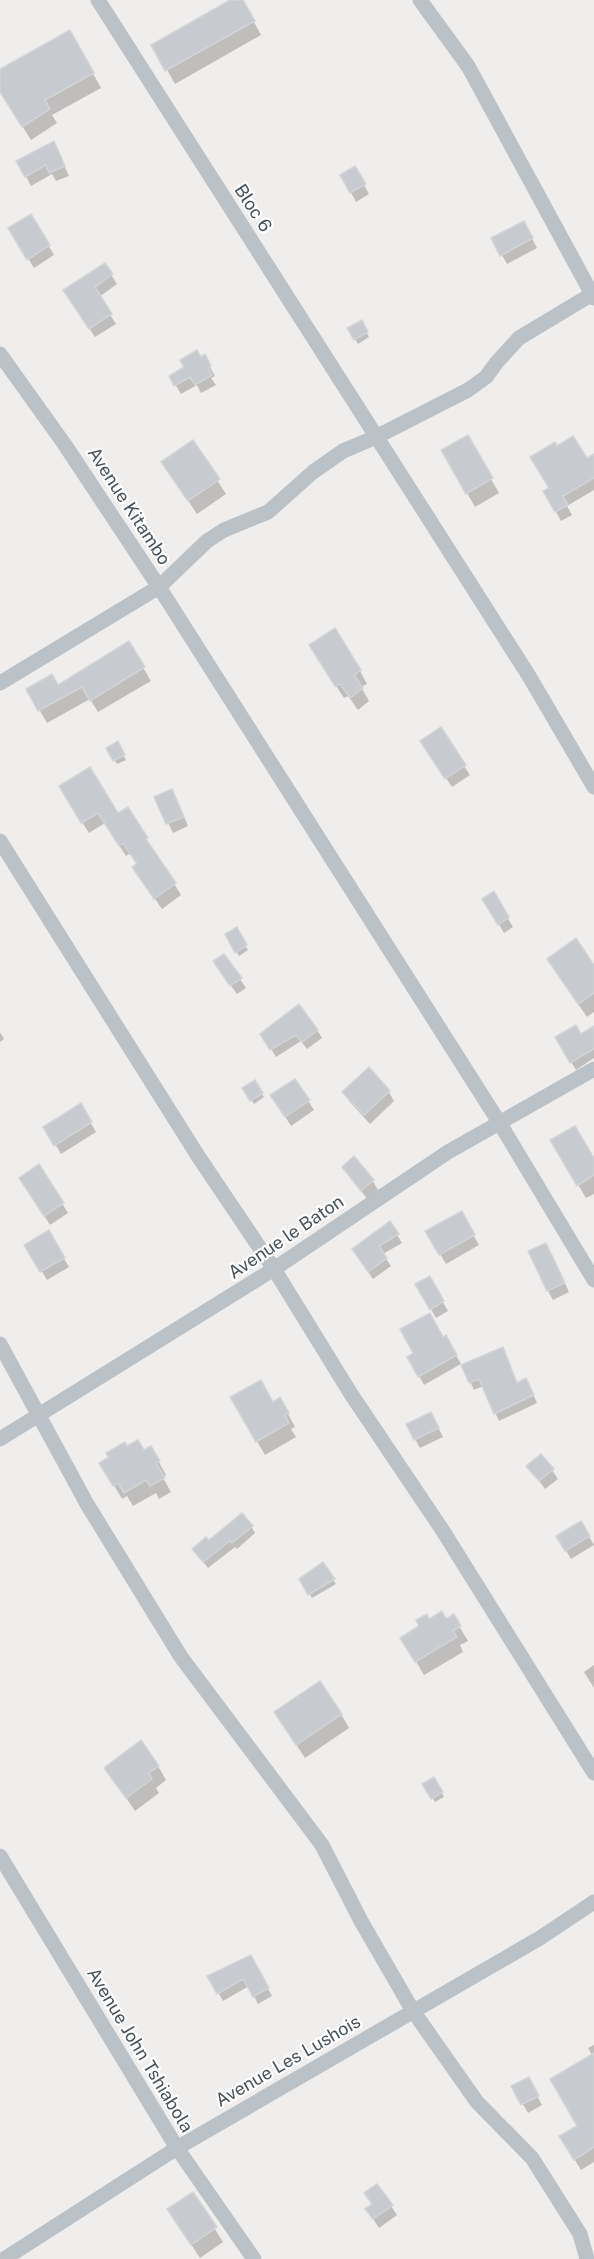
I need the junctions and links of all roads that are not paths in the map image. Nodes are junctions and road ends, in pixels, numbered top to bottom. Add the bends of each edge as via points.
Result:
1 (98, 0) edge
2 (420, 0) edge
3 (593, 295) edge
4 (0, 354) edge
5 (376, 437) junction
6 (159, 587) junction
7 (0, 683) edge
8 (594, 787) edge
9 (0, 841) edge
10 (594, 1069) edge
11 (499, 1122) junction
12 (274, 1269) junction
13 (594, 1280) edge
14 (0, 1344) edge
15 (38, 1415) junction
16 (0, 1439) edge
17 (594, 1773) edge
18 (0, 1856) edge
19 (594, 1902) edge
20 (413, 2011) junction
21 (177, 2148) junction
22 (4, 2259) edge
23 (254, 2259) edge
24 (587, 2259) edge

1 - 5 street, Bloc 6
2 - 3 street via 468,66
3 - 5 street via 519,338 486,377 468,390
4 - 6 street, Avenue Kitambo
5 - 6 street via 327,461 268,512 207,541
5 - 8 street, Bloc 6 via 529,676
6 - 7 street, Avenue Kitambo
6 - 11 street
9 - 12 street via 198,1156
10 - 11 street, Avenue le Baton
11 - 12 street, Avenue le Baton via 447,1152
11 - 13 street
12 - 15 street, Avenue le Baton
12 - 17 street
14 - 15 street
15 - 16 street, Avenue le Baton
15 - 20 street via 87,1504 181,1657 322,1845
18 - 21 street, Avenue John Tshiabola
19 - 20 street, Avenue Les Lushois
20 - 21 street, Avenue Les Lushois
20 - 24 street via 477,2102 532,2158 580,2234
21 - 22 street, Avenue Les Lushois
21 - 23 street, Avenue John Tshiabola

